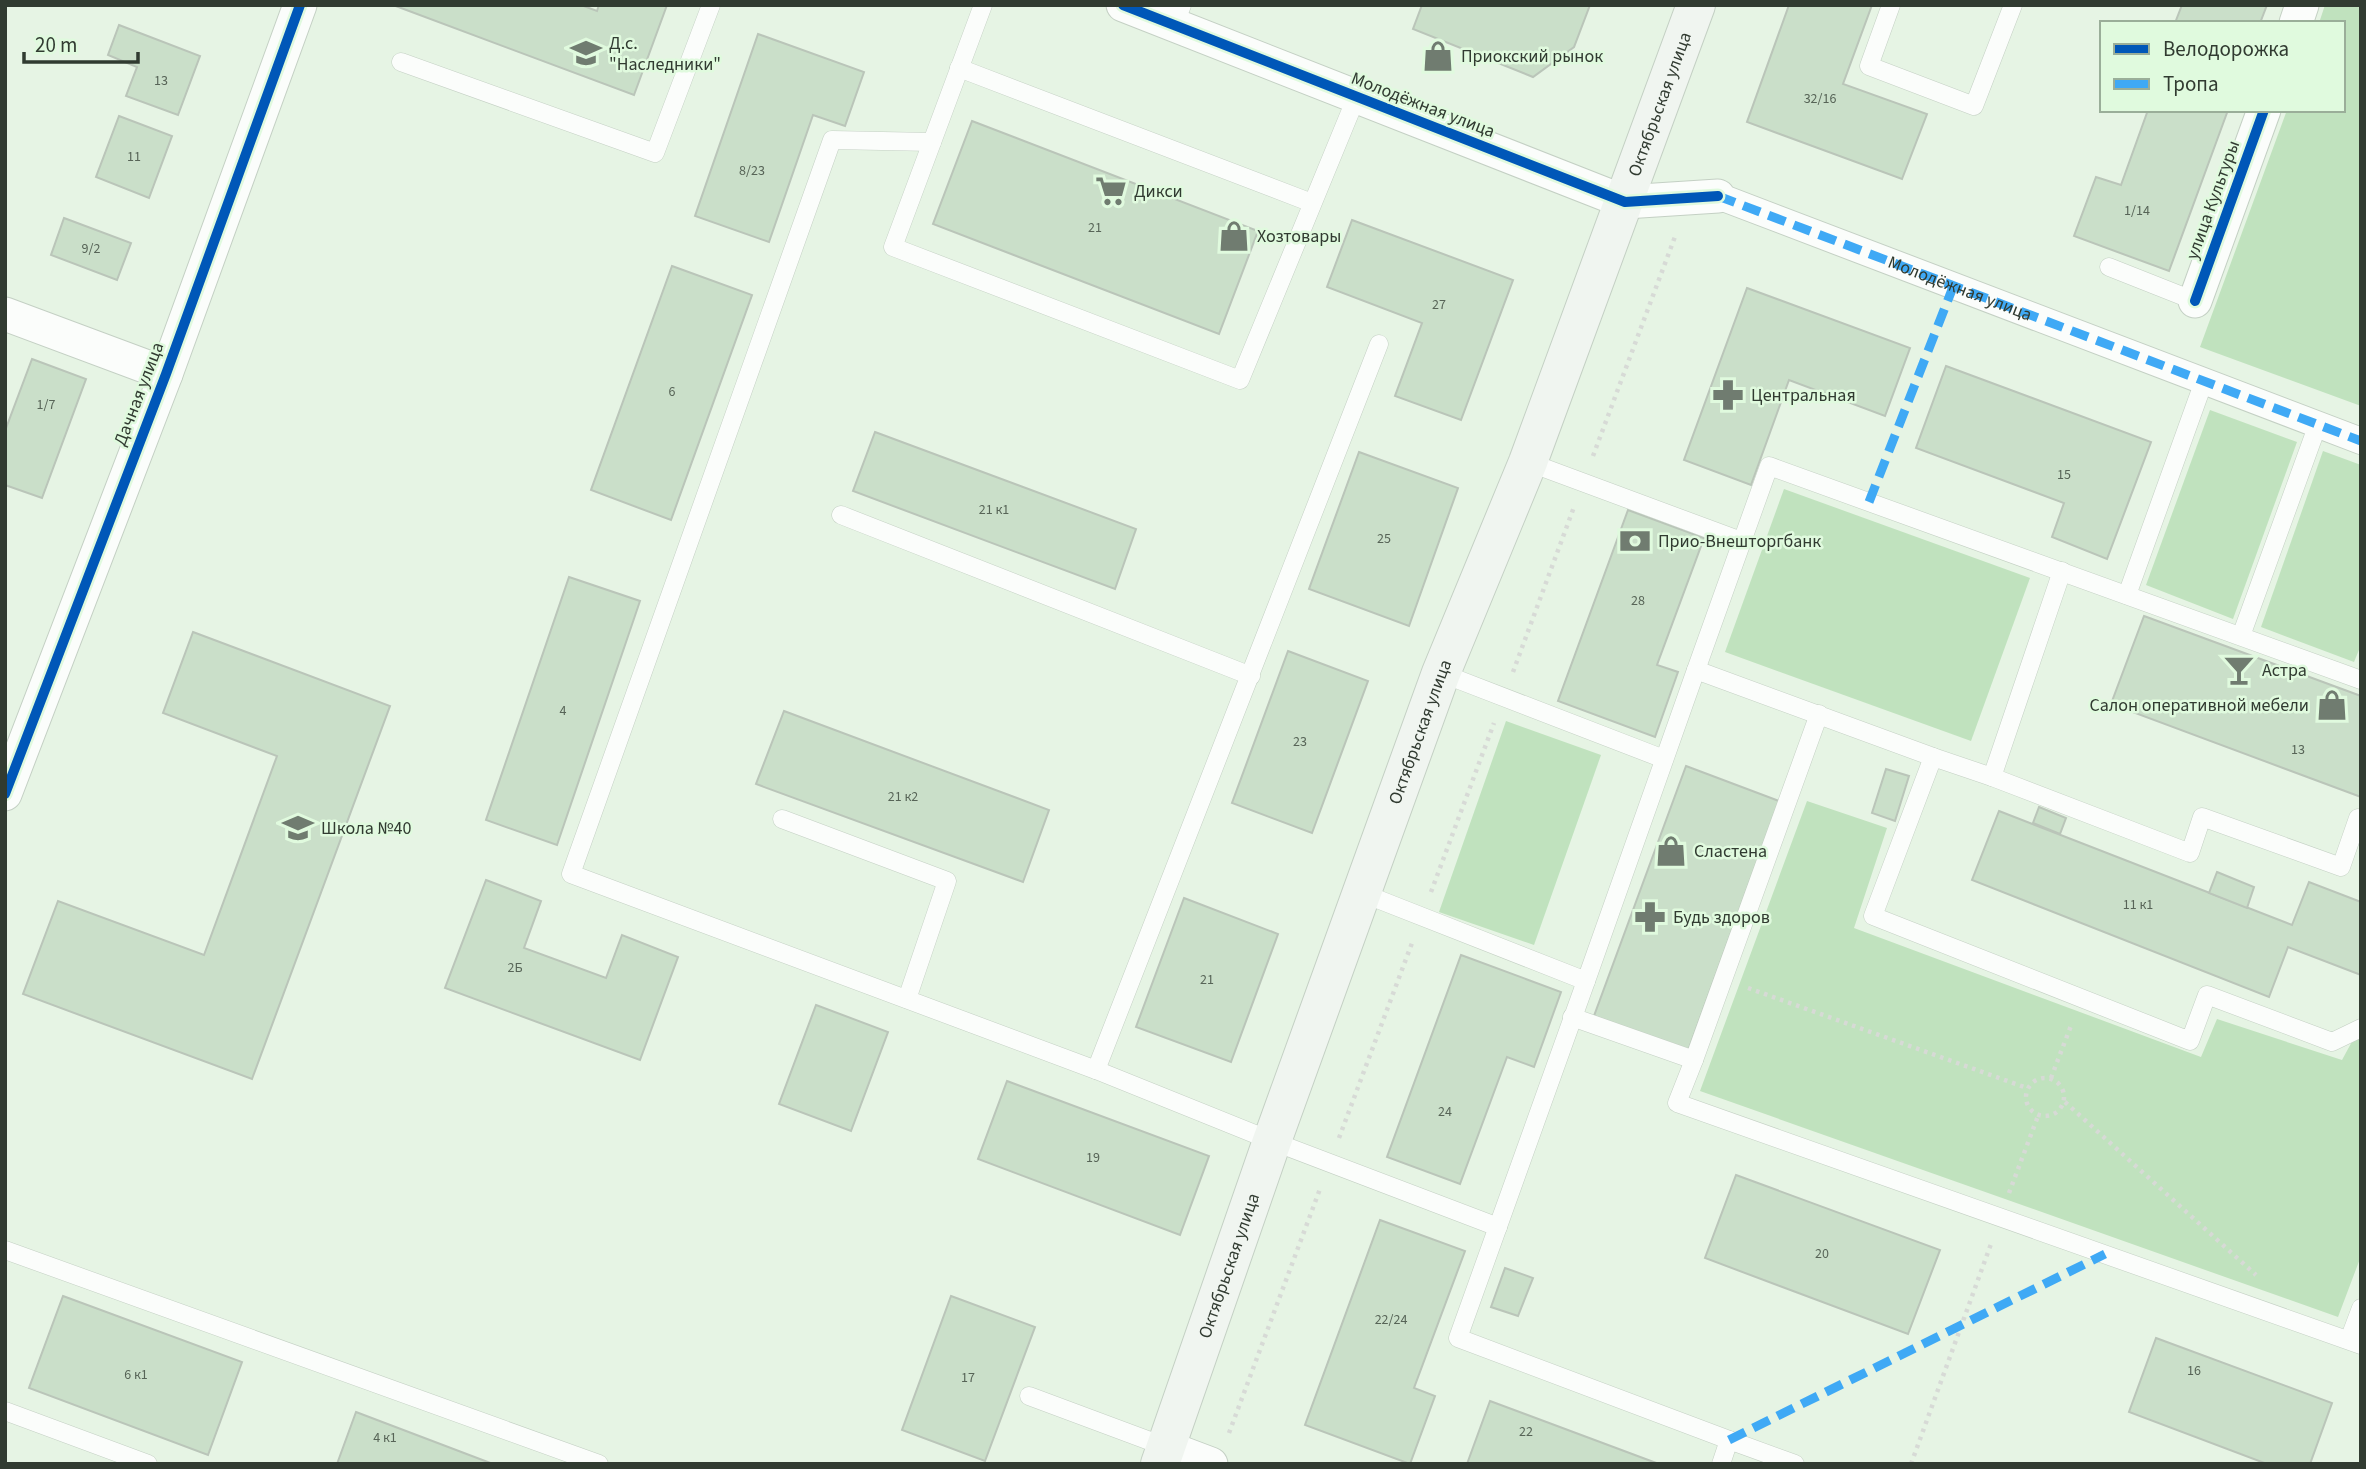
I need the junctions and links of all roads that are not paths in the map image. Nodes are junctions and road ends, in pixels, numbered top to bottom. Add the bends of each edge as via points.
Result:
1 (300, 5) edge
2 (711, 5) edge
3 (983, 5) edge
4 (1123, 5) edge
5 (1696, 5) edge
6 (1891, 5) edge
7 (2013, 5) edge
8 (1178, 15) edge
9 (401, 62) dead end
10 (960, 68) junction
11 (1356, 98) junction
12 (2263, 112) edge
13 (932, 142) junction
14 (1704, 197) joint
15 (1625, 202) junction
16 (1312, 204) junction
17 (2109, 267) dead end
18 (2195, 301) joint
19 (5, 314) edge
20 (1379, 344) dead end
21 (166, 374) junction
22 (2204, 381) junction
23 (2318, 424) junction
24 (2361, 440) edge
25 (1528, 462) junction
26 (841, 515) dead end
27 (1741, 541) junction
28 (2062, 571) junction
29 (2127, 595) junction
30 (2241, 636) junction
31 (1696, 670) junction
32 (1441, 673) junction
33 (1251, 676) junction
34 (2361, 680) edge
35 (1819, 714) junction
36 (1933, 757) junction
37 (1664, 759) junction
38 (1992, 777) junction
39 (5, 794) edge
40 (782, 819) dead end
41 (2361, 820) edge
42 (1362, 893) junction
43 (1586, 981) junction
44 (907, 999) junction
45 (1572, 1017) junction
46 (2361, 1028) edge
47 (1694, 1059) junction
48 (1096, 1070) junction
49 (1272, 1141) junction
50 (1498, 1227) junction
51 (5, 1250) edge
52 (2361, 1308) edge
53 (2355, 1343) edge
54 (1029, 1396) dead end
55 (5, 1411) edge
56 (1729, 1440) junction
57 (1219, 1451) edge
58 (1163, 1456) edge
59 (148, 1464) edge
60 (599, 1464) edge
61 (1721, 1464) edge
62 (1795, 1464) edge

1 - 21 street, Дачная улица
2 - 9 lane via 655,153
3 - 10 lane
4 - 8 street, Молодёжная улица
5 - 15 main road, Октябрьская улица
6 - 7 lane via 1869,66 1974,106
8 - 11 street, Молодёжная улица
10 - 13 lane
10 - 16 lane
11 - 15 street, Молодёжная улица
11 - 16 lane
12 - 18 street, улица Культуры
13 - 16 lane via 893,247 1240,380
13 - 44 lane via 832,140 571,874
14 - 15 street, Молодёжная улица
14 - 22 street, Молодёжная улица
15 - 25 main road, Октябрьская улица
17 - 18 lane
19 - 21 street
20 - 33 lane
21 - 39 street, Дачная улица
22 - 23 street, Молодёжная улица
22 - 29 lane
23 - 24 street, Молодёжная улица
23 - 30 lane
25 - 27 lane
25 - 32 main road, Октябрьская улица
26 - 33 lane
27 - 28 lane via 1769,466
27 - 31 lane
28 - 29 lane
28 - 38 lane
29 - 30 lane
30 - 34 lane
31 - 35 lane
31 - 37 lane
32 - 37 lane
32 - 42 main road, Октябрьская улица
33 - 48 lane
35 - 36 lane
35 - 47 lane
36 - 38 lane
36 - 46 lane via 1873,916 2190,1041 2207,995 2332,1042
37 - 43 lane
38 - 41 lane via 2190,853 2202,817 2341,867 2358,818
40 - 44 lane via 947,881
42 - 43 lane
42 - 49 main road, Октябрьская улица
43 - 45 lane
44 - 48 lane
45 - 47 lane
45 - 50 lane
47 - 53 lane via 1677,1103
48 - 49 lane
49 - 50 lane
49 - 58 main road, Октябрьская улица
50 - 56 lane via 1458,1338
51 - 60 lane
52 - 53 lane
54 - 58 lane
55 - 59 lane
56 - 61 lane
56 - 62 lane
57 - 58 street

